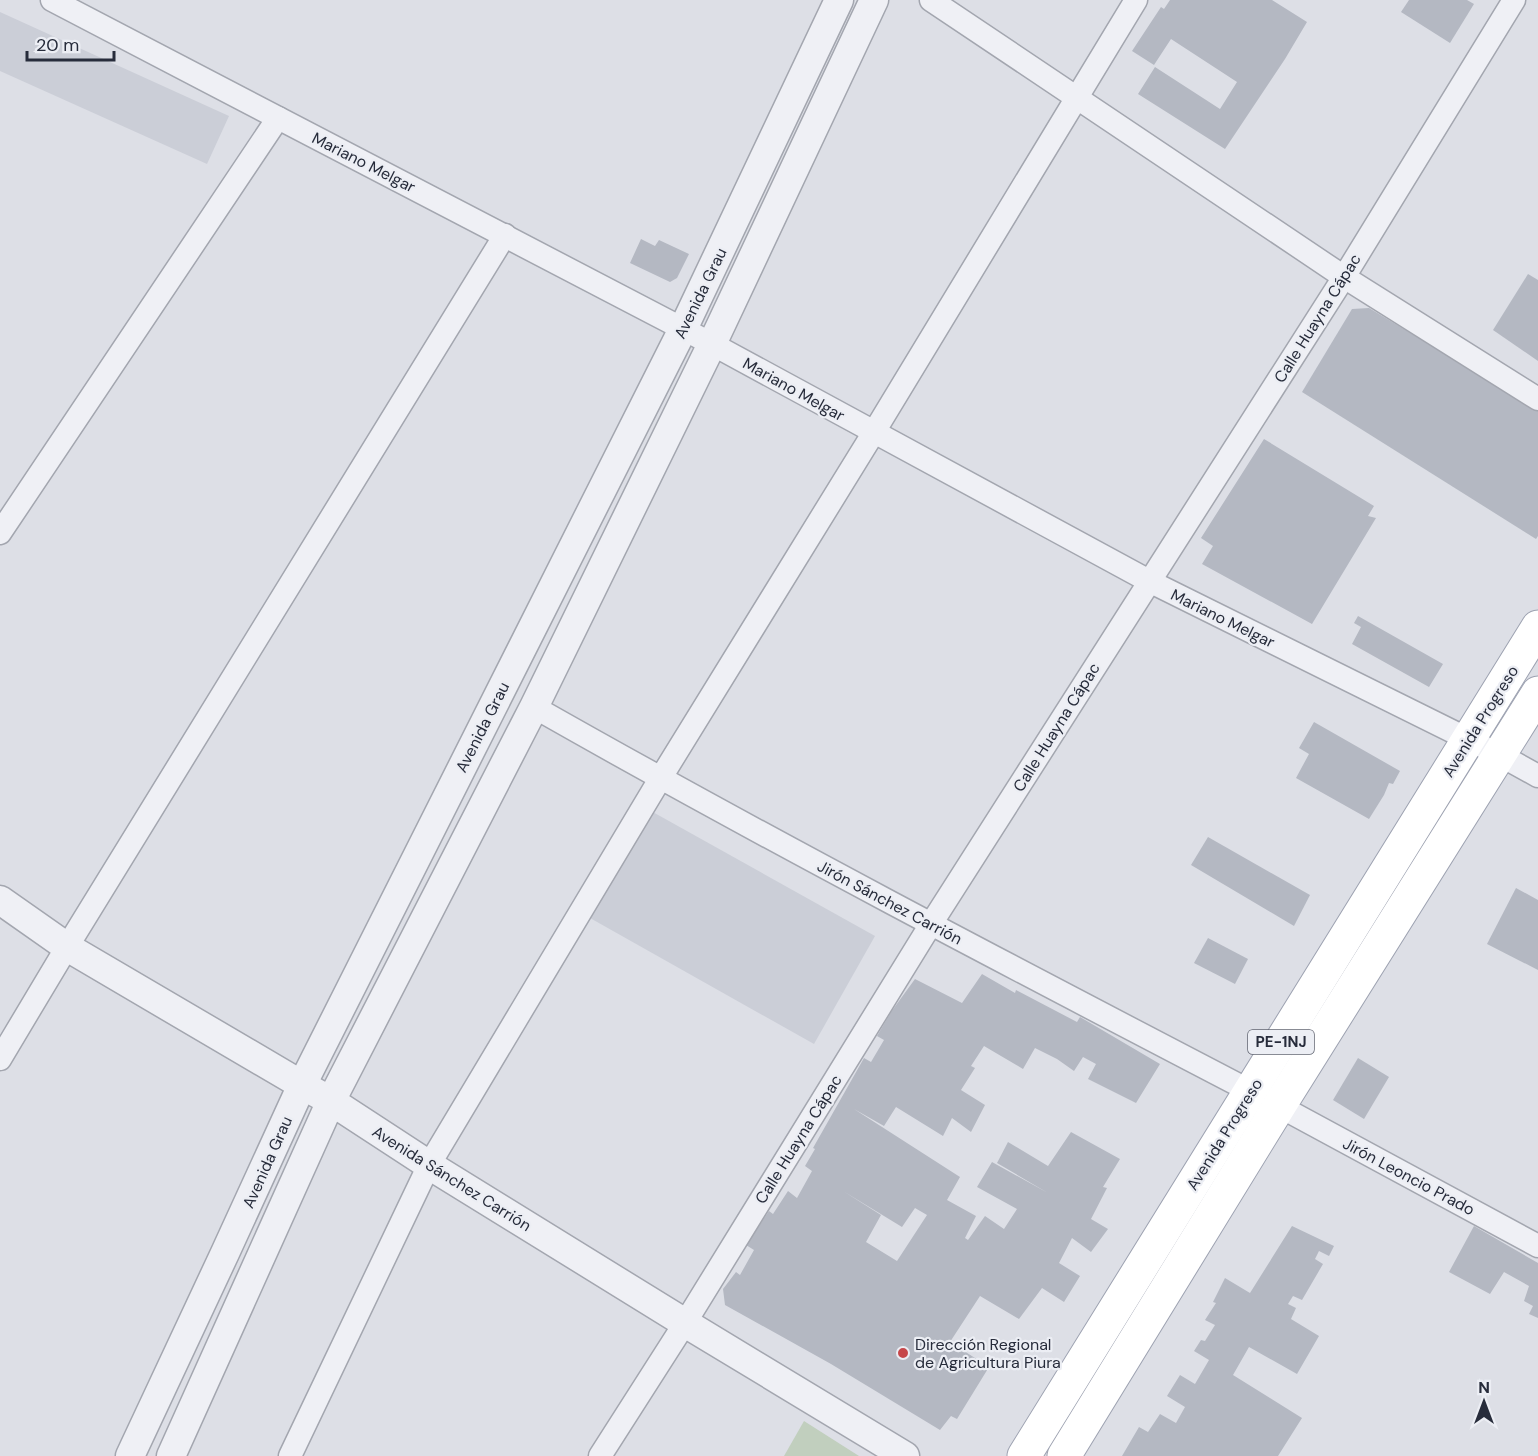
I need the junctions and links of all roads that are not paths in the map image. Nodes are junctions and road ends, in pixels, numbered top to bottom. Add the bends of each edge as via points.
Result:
1 (52, 0) edge
2 (839, 0) edge
3 (874, 0) edge
4 (932, 0) edge
5 (1136, 0) edge
6 (1514, 0) edge
7 (1076, 98) junction
8 (278, 118) junction
9 (505, 235) junction
10 (1344, 277) junction
11 (683, 329) junction
12 (712, 344) junction
13 (1538, 399) edge
14 (874, 432) junction
15 (0, 533) edge
16 (1149, 581) junction
17 (1538, 627) edge
18 (1538, 693) edge
19 (534, 707) junction
20 (1469, 740) junction
21 (1500, 755) junction
22 (1538, 776) edge
23 (660, 779) junction
24 (0, 900) edge
25 (931, 924) junction
26 (67, 947) junction
27 (0, 1059) edge
28 (302, 1085) junction
29 (1250, 1091) junction
30 (331, 1101) junction
31 (1279, 1106) junction
32 (429, 1164) junction
33 (1538, 1246) edge
34 (685, 1323) junction
35 (130, 1456) edge
36 (171, 1456) edge
37 (290, 1456) edge
38 (600, 1456) edge
39 (906, 1456) edge
40 (1024, 1456) edge
41 (1064, 1456) edge

1 - 8 street, Mariano Melgar
2 - 11 street, Avenida Grau
3 - 12 street, Avenida Grau
4 - 7 street
5 - 7 street
6 - 10 street, Calle Huayna Cápac
7 - 10 street
7 - 14 street
8 - 9 street, Mariano Melgar
8 - 15 street
9 - 11 street, Mariano Melgar
9 - 26 street
10 - 13 street
10 - 16 street, Calle Huayna Cápac
11 - 12 street, Mariano Melgar
11 - 28 street, Avenida Grau
12 - 14 street, Mariano Melgar
12 - 19 street, Avenida Grau
14 - 16 street, Mariano Melgar
14 - 23 street
16 - 20 street, Mariano Melgar
16 - 25 street, Calle Huayna Cápac
17 - 20 main road, Avenida Progreso / PE-1NJ
18 - 21 main road, Avenida Progreso / PE-1NJ
19 - 23 street, Jirón Sánchez Carrión
19 - 30 street, Avenida Grau
20 - 21 street, Mariano Melgar
20 - 29 main road, Avenida Progreso / PE-1NJ
21 - 22 street, Mariano Melgar
21 - 31 main road, Avenida Progreso / PE-1NJ
23 - 25 street, Jirón Sánchez Carrión
23 - 32 street
24 - 26 street, Avenida Sánchez Carrión
25 - 29 street, Jirón Sánchez Carrión
25 - 34 street, Calle Huayna Cápac
26 - 27 street
26 - 28 street, Avenida Sánchez Carrión
28 - 30 street, Avenida Sánchez Carrión
28 - 35 street, Avenida Grau
29 - 40 main road, Avenida Progreso / PE-1NJ
30 - 32 street, Avenida Sánchez Carrión
30 - 36 street, Avenida Grau
31 - 33 street, Jirón Leoncio Prado
31 - 41 main road, Avenida Progreso / PE-1NJ
32 - 34 street, Avenida Sánchez Carrión
32 - 37 street
34 - 38 street, Calle Huayna Cápac
34 - 39 street, Avenida Sánchez Carrión

